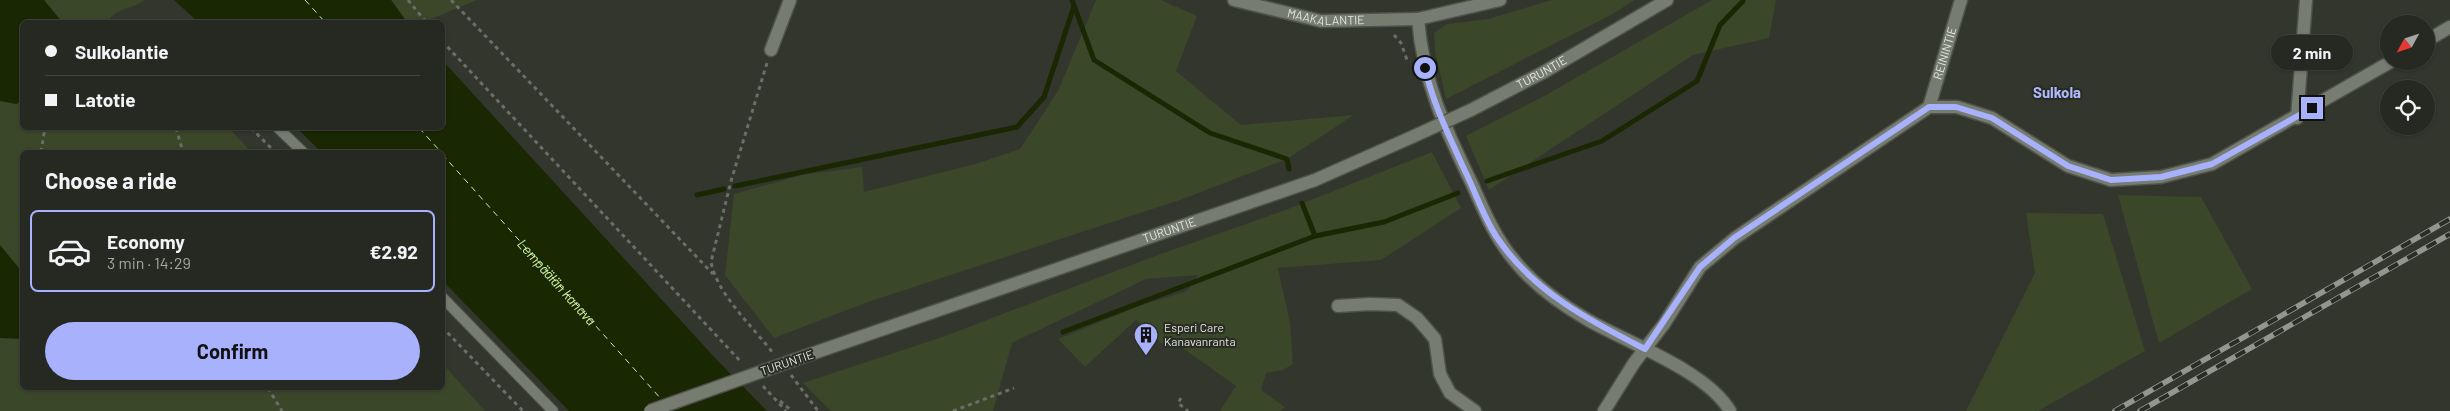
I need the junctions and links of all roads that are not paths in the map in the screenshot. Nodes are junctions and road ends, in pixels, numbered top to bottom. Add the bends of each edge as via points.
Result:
1 (790, 0) edge
2 (1234, 0) edge
3 (1500, 0) edge
4 (1667, 0) edge
5 (1961, 0) edge
6 (2306, 0) edge
7 (1418, 19) junction
8 (2450, 27) edge
9 (2435, 36) edge
10 (771, 50) road end
11 (2380, 68) edge
12 (1929, 107) junction
13 (2297, 118) junction
14 (280, 130) edge
15 (301, 150) edge
16 (445, 300) edge
17 (1338, 306) dead end
18 (1645, 349) junction
19 (553, 411) edge
20 (650, 411) edge
21 (1475, 411) edge
22 (1604, 411) edge
23 (1730, 411) edge

1 - 10 street
2 - 7 street, MAAKALANTIE via 1321,21
3 - 7 street, MAAKALANTIE
4 - 20 street, TURUNTIE, bridge via 1544,72 1471,110 1315,180
5 - 12 street, REININTIE
6 - 13 street
7 - 18 street via 1420,49 1430,88 1451,141 1497,237 1514,261 1560,301
8 - 9 street
11 - 13 street
12 - 13 street via 1956,107 1992,118 2068,166 2111,180 2161,177 2212,164
12 - 18 street via 1734,238 1700,267
14 - 15 lane
16 - 19 lane
17 - 21 street via 1398,305 1417,318 1434,339 1440,374 1450,393
18 - 22 street
18 - 23 street via 1701,381 1726,403

